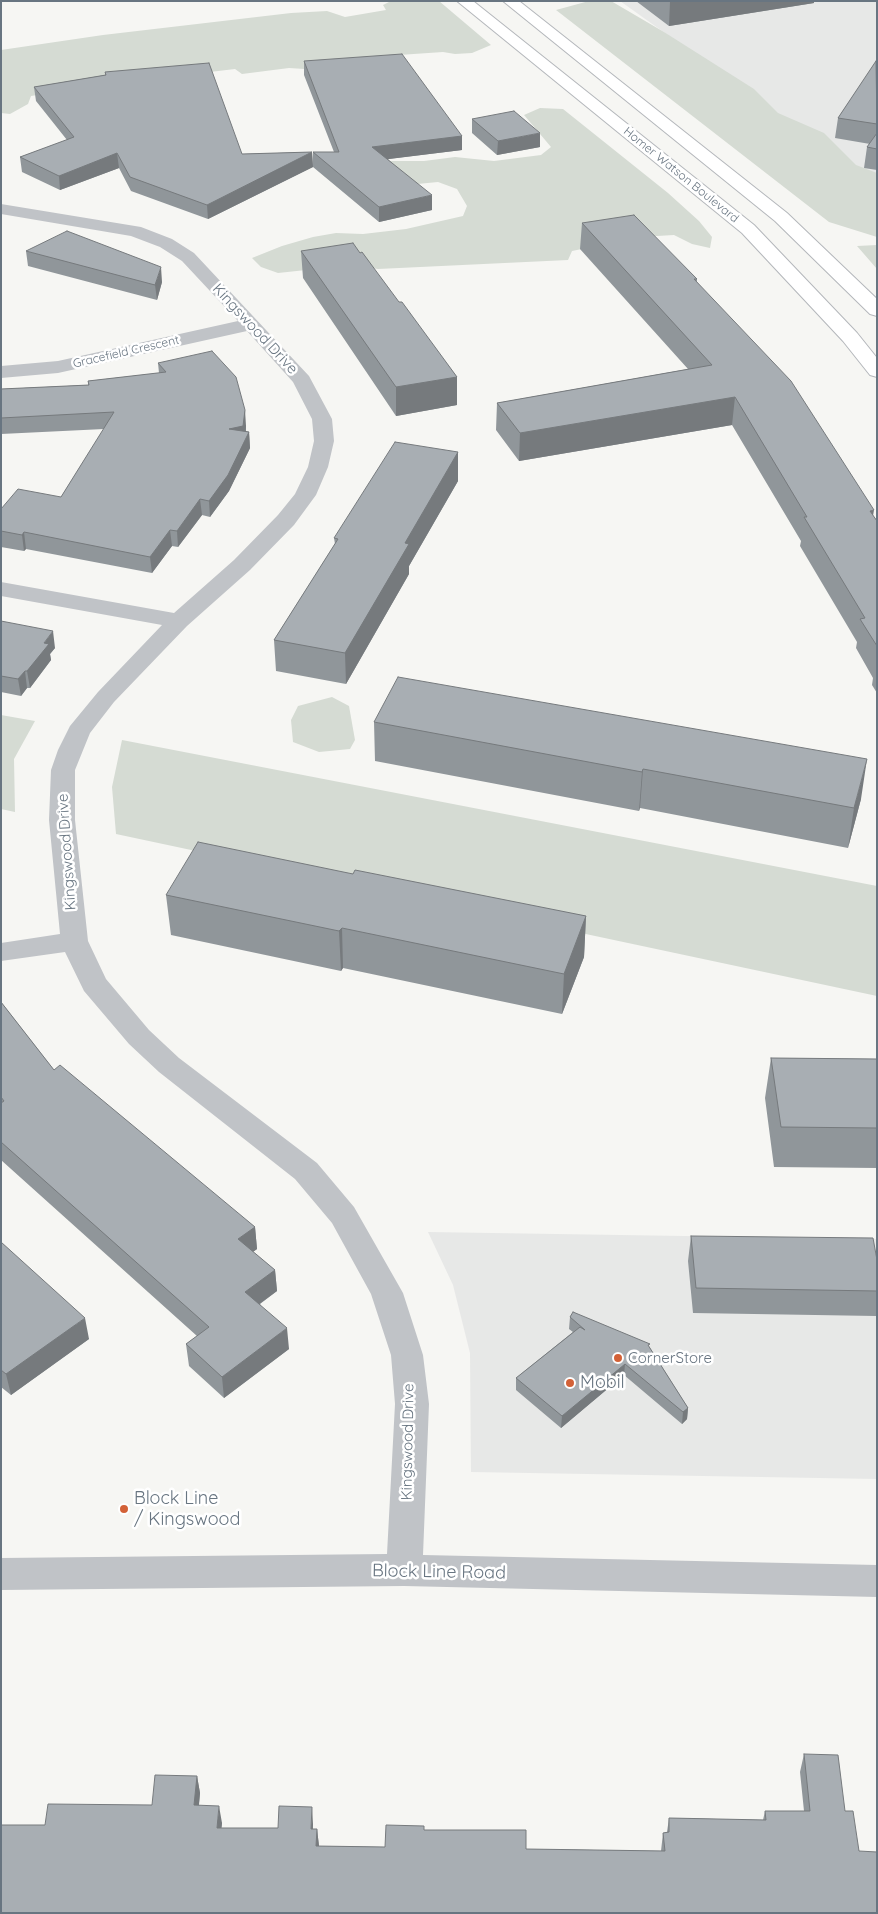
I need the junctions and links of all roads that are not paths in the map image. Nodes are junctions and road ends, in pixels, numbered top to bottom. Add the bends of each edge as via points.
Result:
1 (464, 1) edge
2 (510, 1) edge
3 (1, 209) edge
4 (877, 310) edge
5 (251, 324) junction
6 (877, 371) edge
7 (1, 372) edge
8 (1, 589) edge
9 (179, 621) junction
10 (74, 941) junction
11 (1, 952) edge
12 (404, 1570) junction
13 (1, 1574) edge
14 (877, 1581) edge

1 - 6 main road, Homer Watson Boulevard via 748,229 850,337
2 - 4 main road, Homer Watson Boulevard via 781,217
3 - 5 street, Kingswood Drive via 135,231 166,243 188,257
5 - 7 street, Gracefield Crescent via 58,367
5 - 9 street, Kingswood Drive via 302,380 322,419 324,441 318,467 305,495 286,520
8 - 9 street
9 - 10 street, Kingswood Drive via 79,730 63,770 62,820
10 - 11 street
10 - 12 street, Kingswood Drive via 94,984 139,1037 169,1065 306,1171 343,1215 386,1293 407,1355 412,1404
12 - 13 street, Block Line Road
12 - 14 street, Block Line Road

